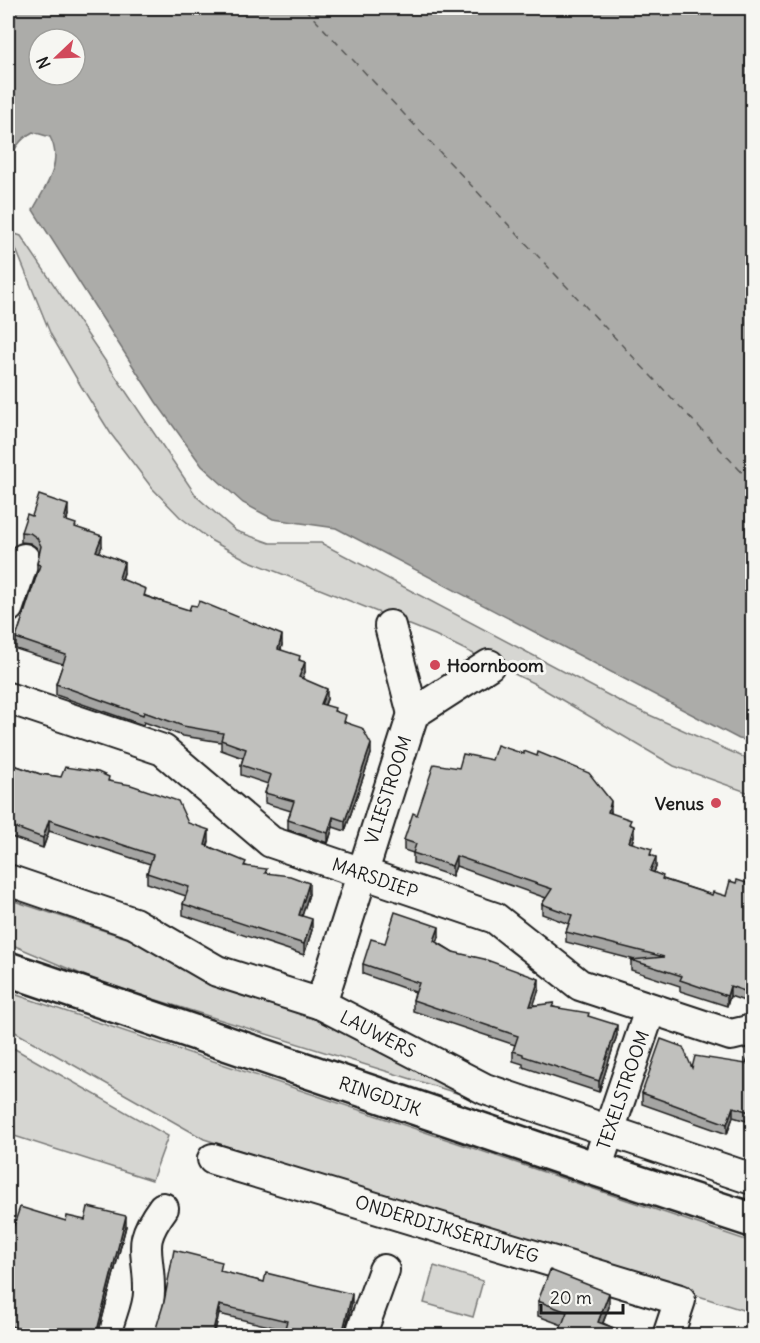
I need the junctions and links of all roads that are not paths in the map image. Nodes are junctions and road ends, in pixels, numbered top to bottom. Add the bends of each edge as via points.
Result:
1 (24, 560) dead end
2 (8, 607) edge
3 (390, 626) dead end
4 (489, 665) dead end
5 (8, 698) edge
6 (413, 714) junction
7 (361, 873) junction
8 (8, 880) edge
9 (8, 969) edge
10 (321, 1004) junction
11 (650, 1010) junction
12 (753, 1030) edge
13 (608, 1132) junction
14 (213, 1159) dead end
15 (596, 1169) junction
16 (753, 1179) edge
17 (163, 1208) dead end
18 (753, 1220) edge
19 (384, 1270) dead end
20 (138, 1335) edge
21 (364, 1335) edge
22 (668, 1335) edge

1 - 2 street
3 - 6 street, VLIESTROOM
4 - 6 street, VLIESTROOM
5 - 7 street, MARSDIEP via 163,750 271,842
6 - 7 street, VLIESTROOM
7 - 10 street, VLIESTROOM
7 - 11 street, MARSDIEP via 495,918 580,985
8 - 10 street, LAUWERS via 134,923 217,971
9 - 15 main road, RINGDIJK
10 - 13 street, LAUWERS via 485,1089
11 - 12 street, MARSDIEP via 731,1035
11 - 13 street, TEXELSTROOM
13 - 15 street, TEXELSTROOM
13 - 16 street, LAUWERS
14 - 22 street, ONDERDIJKSERIJWEG via 680,1300
15 - 18 main road, RINGDIJK
17 - 20 street via 144,1244 150,1291
19 - 21 street via 363,1328

